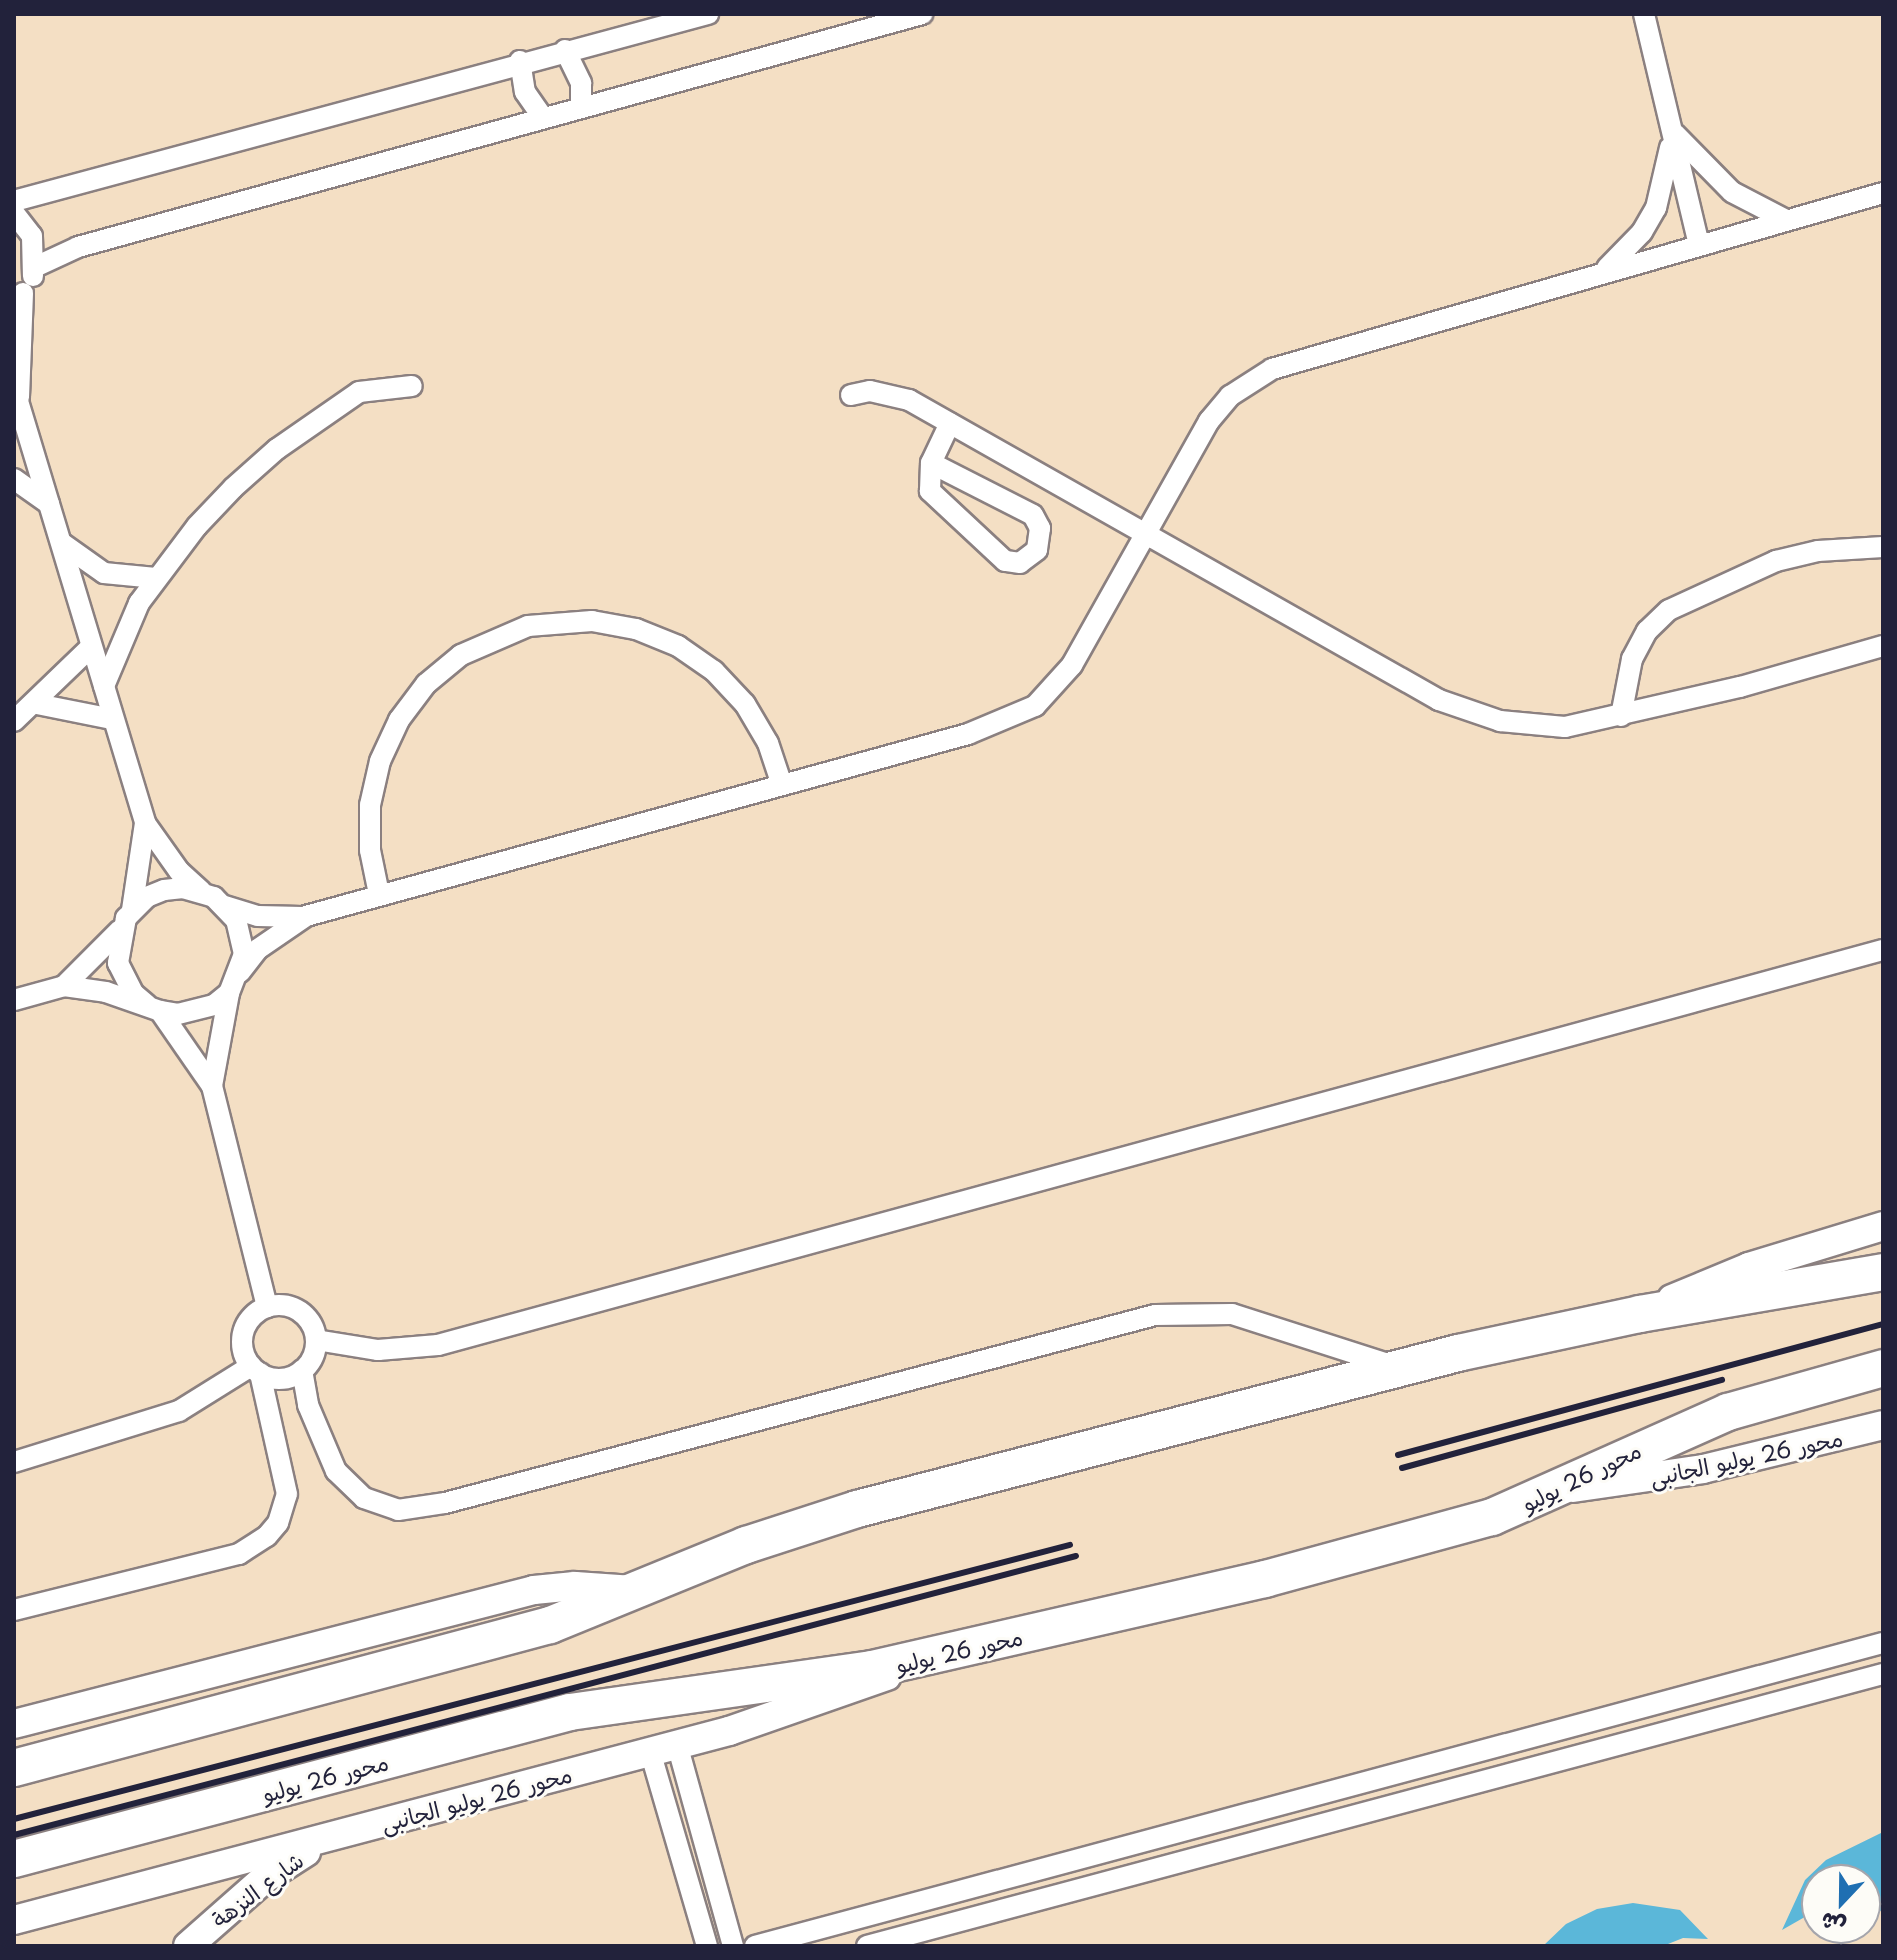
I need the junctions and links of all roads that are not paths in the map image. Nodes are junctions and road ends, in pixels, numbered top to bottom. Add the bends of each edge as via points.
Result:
1 (708, 14) edge
2 (922, 14) edge
3 (1644, 14) edge
4 (565, 50) junction
5 (520, 61) junction
6 (581, 108) junction
7 (543, 118) junction
8 (1671, 128) junction
9 (1883, 193) edge
10 (14, 201) edge
11 (14, 213) edge
12 (1784, 219) junction
13 (1699, 244) junction
14 (35, 267) junction
15 (1604, 271) junction
16 (18, 297) edge
17 (412, 386) dead end
18 (16, 395) edge
19 (851, 395) dead end
20 (950, 423) junction
21 (931, 463) junction
22 (14, 479) edge
23 (50, 506) junction
24 (1148, 533) junction
25 (61, 542) junction
26 (1883, 547) edge
27 (156, 578) junction
28 (1883, 646) edge
29 (91, 647) junction
30 (103, 688) junction
31 (37, 704) junction
32 (1621, 716) junction
33 (112, 719) junction
34 (14, 721) edge
35 (782, 785) junction
36 (145, 823) junction
37 (201, 891) junction
38 (379, 894) junction
39 (225, 906) junction
40 (132, 910) junction
41 (306, 916) junction
42 (121, 929) junction
43 (1883, 950) edge
44 (240, 972) junction
45 (64, 986) junction
46 (229, 993) junction
47 (14, 1000) edge
48 (154, 1008) junction
49 (212, 1086) junction
50 (1883, 1226) edge
51 (1883, 1272) edge
52 (267, 1307) junction
53 (1640, 1314) junction
54 (316, 1340) junction
55 (1398, 1367) junction
56 (1883, 1368) edge
57 (255, 1369) junction
58 (302, 1370) junction
59 (1883, 1425) edge
60 (14, 1462) edge
61 (1560, 1489) junction
62 (638, 1591) junction
63 (14, 1610) edge
64 (1883, 1643) edge
65 (931, 1658) junction
66 (1883, 1674) edge
67 (14, 1724) edge
68 (664, 1748) junction
69 (14, 1768) edge
70 (1385, 1776) junction
71 (1391, 1802) junction
72 (329, 1838) junction
73 (14, 1859) edge
74 (14, 1920) edge
75 (200, 1939) edge
76 (707, 1946) edge
77 (733, 1946) edge
78 (755, 1946) edge
79 (867, 1946) edge

1 - 4 street
2 - 6 street
3 - 8 street
4 - 5 street
4 - 6 street via 577,71
5 - 7 street via 525,92
5 - 10 street
6 - 7 street
7 - 14 street via 78,247
8 - 12 street via 1708,173
8 - 13 street
8 - 15 street via 1656,208 1642,232
9 - 12 street
11 - 14 street via 32,236
12 - 13 street
13 - 15 street
14 - 16 street
15 - 24 street via 1272,369 1230,396 1209,421
16 - 18 street
17 - 27 street via 359,392 324,413 233,488
18 - 23 street
19 - 20 street via 891,393
20 - 21 street
20 - 24 street
21 - 21 street via 930,491 938,503 1005,561 1029,558 1040,539 1033,515
22 - 23 street
23 - 25 street
24 - 32 street via 1469,712 1565,727
24 - 35 street via 1072,665 1035,706 968,734
25 - 27 street via 104,573
25 - 29 street
26 - 32 street via 1818,551 1776,561 1669,610 1647,631 1632,659
27 - 30 street via 124,630
28 - 32 street
29 - 30 street
29 - 31 street
30 - 33 street
31 - 33 street
31 - 34 street
33 - 36 street
35 - 38 street
35 - 38 street via 768,743 745,704 714,671 678,646 636,629 592,621 528,626 461,655 426,684 399,720 380,761 370,805 370,850
36 - 37 street via 169,860
36 - 40 street
37 - 39 street
37 - 40 street via 164,890
38 - 41 street
39 - 41 street via 258,916
39 - 44 street via 242,937
40 - 42 street
41 - 44 street via 258,949
42 - 45 street
42 - 48 street via 118,963 134,994
43 - 54 street via 438,1345 378,1350
44 - 46 street
45 - 47 street
45 - 48 street
46 - 48 street via 197,1012
46 - 49 street
48 - 49 street
49 - 52 street
50 - 53 main road via 1749,1267
51 - 53 highway
52 - 54 street via 300,1311
52 - 57 street via 250,1318 242,1337
53 - 55 highway
54 - 58 street
55 - 58 street via 1244,1317 1206,1311 1155,1315 445,1503 398,1510 364,1498 336,1471 308,1405
55 - 62 highway via 857,1509 746,1545
56 - 61 highway, محور 26 يوليو via 1728,1412
57 - 58 street via 281,1378
57 - 60 street via 179,1411
57 - 63 street via 287,1494 278,1523 267,1536 239,1554
59 - 61 main road, محور 26 يوليو الجانبى via 1703,1469
61 - 65 highway, محور 26 يوليو via 1420,1538
62 - 67 main road via 596,1586 534,1590
62 - 69 highway via 520,1634
64 - 70 street
65 - 68 main road, محور 26 يوليو الجانبى via 819,1702
65 - 73 highway, محور 26 يوليو via 570,1712
66 - 71 street
68 - 72 main road, محور 26 يوليو الجانبى
68 - 76 street
68 - 77 street
70 - 71 street
70 - 78 street
71 - 79 street
72 - 74 main road, محور 26 يوليو الجانبى
72 - 75 main road, شارع النزهة via 264,1879

